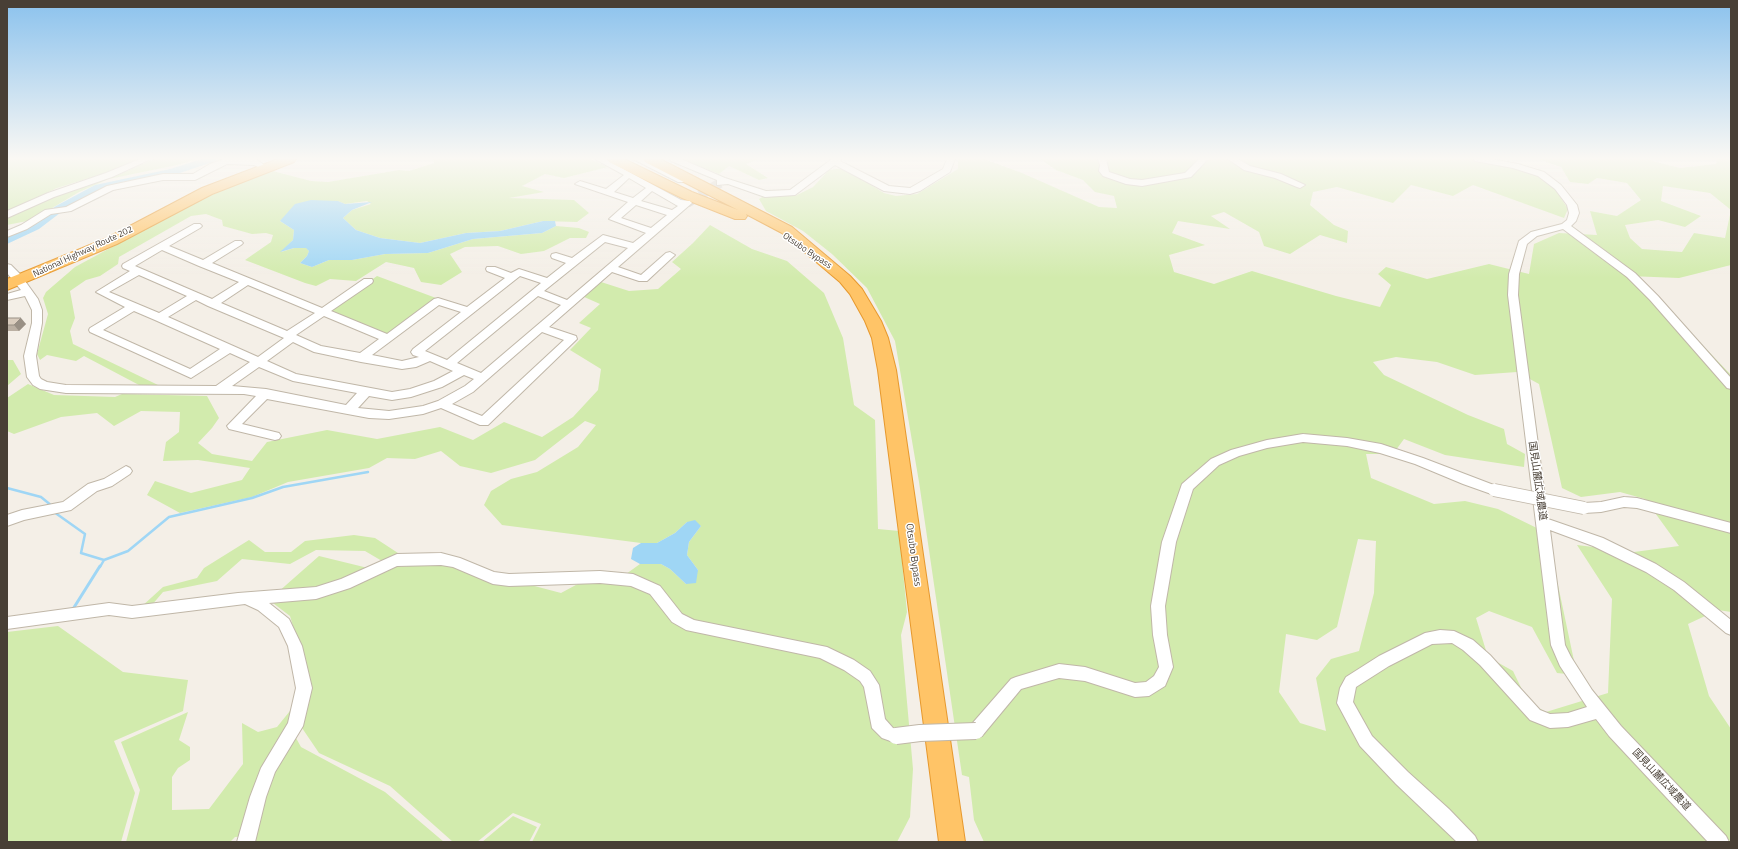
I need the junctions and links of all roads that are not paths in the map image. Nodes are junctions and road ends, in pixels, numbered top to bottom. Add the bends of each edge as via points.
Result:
1 (44, 199) edge
2 (89, 199) edge
3 (181, 199) edge
4 (193, 199) edge
5 (624, 199) edge
6 (638, 199) edge
7 (672, 199) edge
8 (697, 199) edge
9 (717, 199) edge
10 (727, 199) edge
11 (1567, 199) edge
12 (634, 202) junction
13 (674, 214) junction
14 (7, 215) edge
15 (197, 226) dead end
16 (1565, 226) junction
17 (653, 232) junction
18 (7, 234) edge
19 (238, 243) dead end
20 (162, 246) junction
21 (635, 247) junction
22 (816, 253) junction
23 (670, 255) dead end
24 (556, 256) dead end
25 (573, 262) junction
26 (203, 264) junction
27 (611, 268) junction
28 (491, 269) dead end
29 (138, 271) junction
30 (513, 277) junction
31 (844, 279) junction
32 (14, 280) edge
33 (368, 281) dead end
34 (246, 282) junction
35 (548, 282) junction
36 (536, 292) junction
37 (194, 296) junction
38 (7, 297) edge
39 (212, 304) junction
40 (568, 304) junction
41 (133, 307) junction
42 (468, 311) junction
43 (323, 312) junction
44 (159, 318) junction
45 (541, 328) junction
46 (290, 337) junction
47 (387, 338) junction
48 (228, 349) junction
49 (430, 357) junction
50 (361, 358) junction
51 (258, 362) junction
52 (449, 364) junction
53 (463, 370) junction
54 (483, 378) junction
55 (1731, 385) edge
56 (220, 388) junction
57 (365, 392) junction
58 (266, 393) junction
59 (442, 404) junction
60 (348, 411) junction
61 (275, 436) dead end
62 (126, 470) dead end
63 (7, 521) edge
64 (1542, 522) junction
65 (1731, 528) edge
66 (250, 600) junction
67 (7, 623) edge
68 (1731, 629) edge
69 (1599, 711) junction
70 (246, 842) edge
71 (952, 842) edge
72 (1469, 842) edge
73 (1720, 842) edge

1 - 14 street
2 - 18 street via 68,209 48,212
3 - 32 highway, National Highway Route 202 via 99,242
4 - 32 highway, National Highway Route 202 via 112,241
5 - 12 street
6 - 12 street
7 - 13 street via 679,203 686,203
8 - 31 highway, Otsubo Bypass via 785,236 814,254
9 - 22 street via 769,224
10 - 22 highway, Otsubo Bypass via 773,222
11 - 16 street via 1574,213 1571,221
12 - 13 street
12 - 17 street via 614,219
13 - 17 street
15 - 20 street
16 - 55 street via 1630,274
16 - 64 street, 国見山麓広域農道 via 1534,234 1522,243 1514,274 1520,353
17 - 21 street
19 - 26 street
20 - 26 street
20 - 29 street via 127,266
21 - 25 street via 603,238
21 - 27 street
22 - 31 highway, Otsubo Bypass
23 - 27 street via 643,279
24 - 25 street
25 - 35 street
26 - 34 street
27 - 40 street
28 - 30 street
29 - 37 street
29 - 41 street via 101,292
30 - 35 street via 519,272
30 - 42 street
31 - 71 highway, Otsubo Bypass via 856,292 873,321 888,370
32 - 38 street
32 - 56 street via 33,299 37,310 30,356 31,369 37,382 44,386 66,389
33 - 43 street
34 - 39 street
34 - 43 street
35 - 36 street
36 - 40 street
36 - 52 street
37 - 39 street
37 - 44 street
39 - 46 street
40 - 45 street
41 - 44 street
41 - 48 street via 94,330 191,374
42 - 47 street via 438,301
42 - 49 street via 417,352
43 - 46 street
43 - 47 street
44 - 48 street
45 - 54 street
45 - 59 street via 572,339 484,422
46 - 50 street via 318,349
46 - 51 street
47 - 50 street
48 - 51 street
49 - 50 street via 402,365
49 - 52 street
51 - 56 street
51 - 57 street via 293,377
52 - 53 street
53 - 54 street
53 - 57 street via 438,384 411,393 392,396
54 - 59 street
56 - 58 street
57 - 60 street
58 - 60 street
58 - 61 street via 233,426
59 - 60 street via 423,410 389,415
62 - 63 street via 108,483 93,487 66,506 22,515
64 - 68 street via 1598,542 1651,568 1679,586
64 - 69 street, 国見山麓広域農道 via 1558,645 1565,661
65 - 66 street, bridge via 1637,502 1584,508 1494,490 1419,461 1347,442 1303,438 1267,444 1215,462 1187,487 1169,542 1158,606 1166,667 1160,681 1150,689 1135,690 1085,674 1059,671 1016,684 976,730 896,736 888,733 878,723 871,685 865,676 849,665 822,652 691,626 677,618 655,590 633,580 600,577 509,580 493,578 448,560 397,560 345,584 316,593
66 - 67 street via 238,599 132,612 109,609
66 - 70 street via 263,606 284,623 295,646 304,688 294,726 269,768 258,797
69 - 72 street via 1550,721 1535,715 1485,660 1454,637 1430,638 1384,661 1351,682 1345,703 1366,741
69 - 73 street, 国見山麓広域農道

